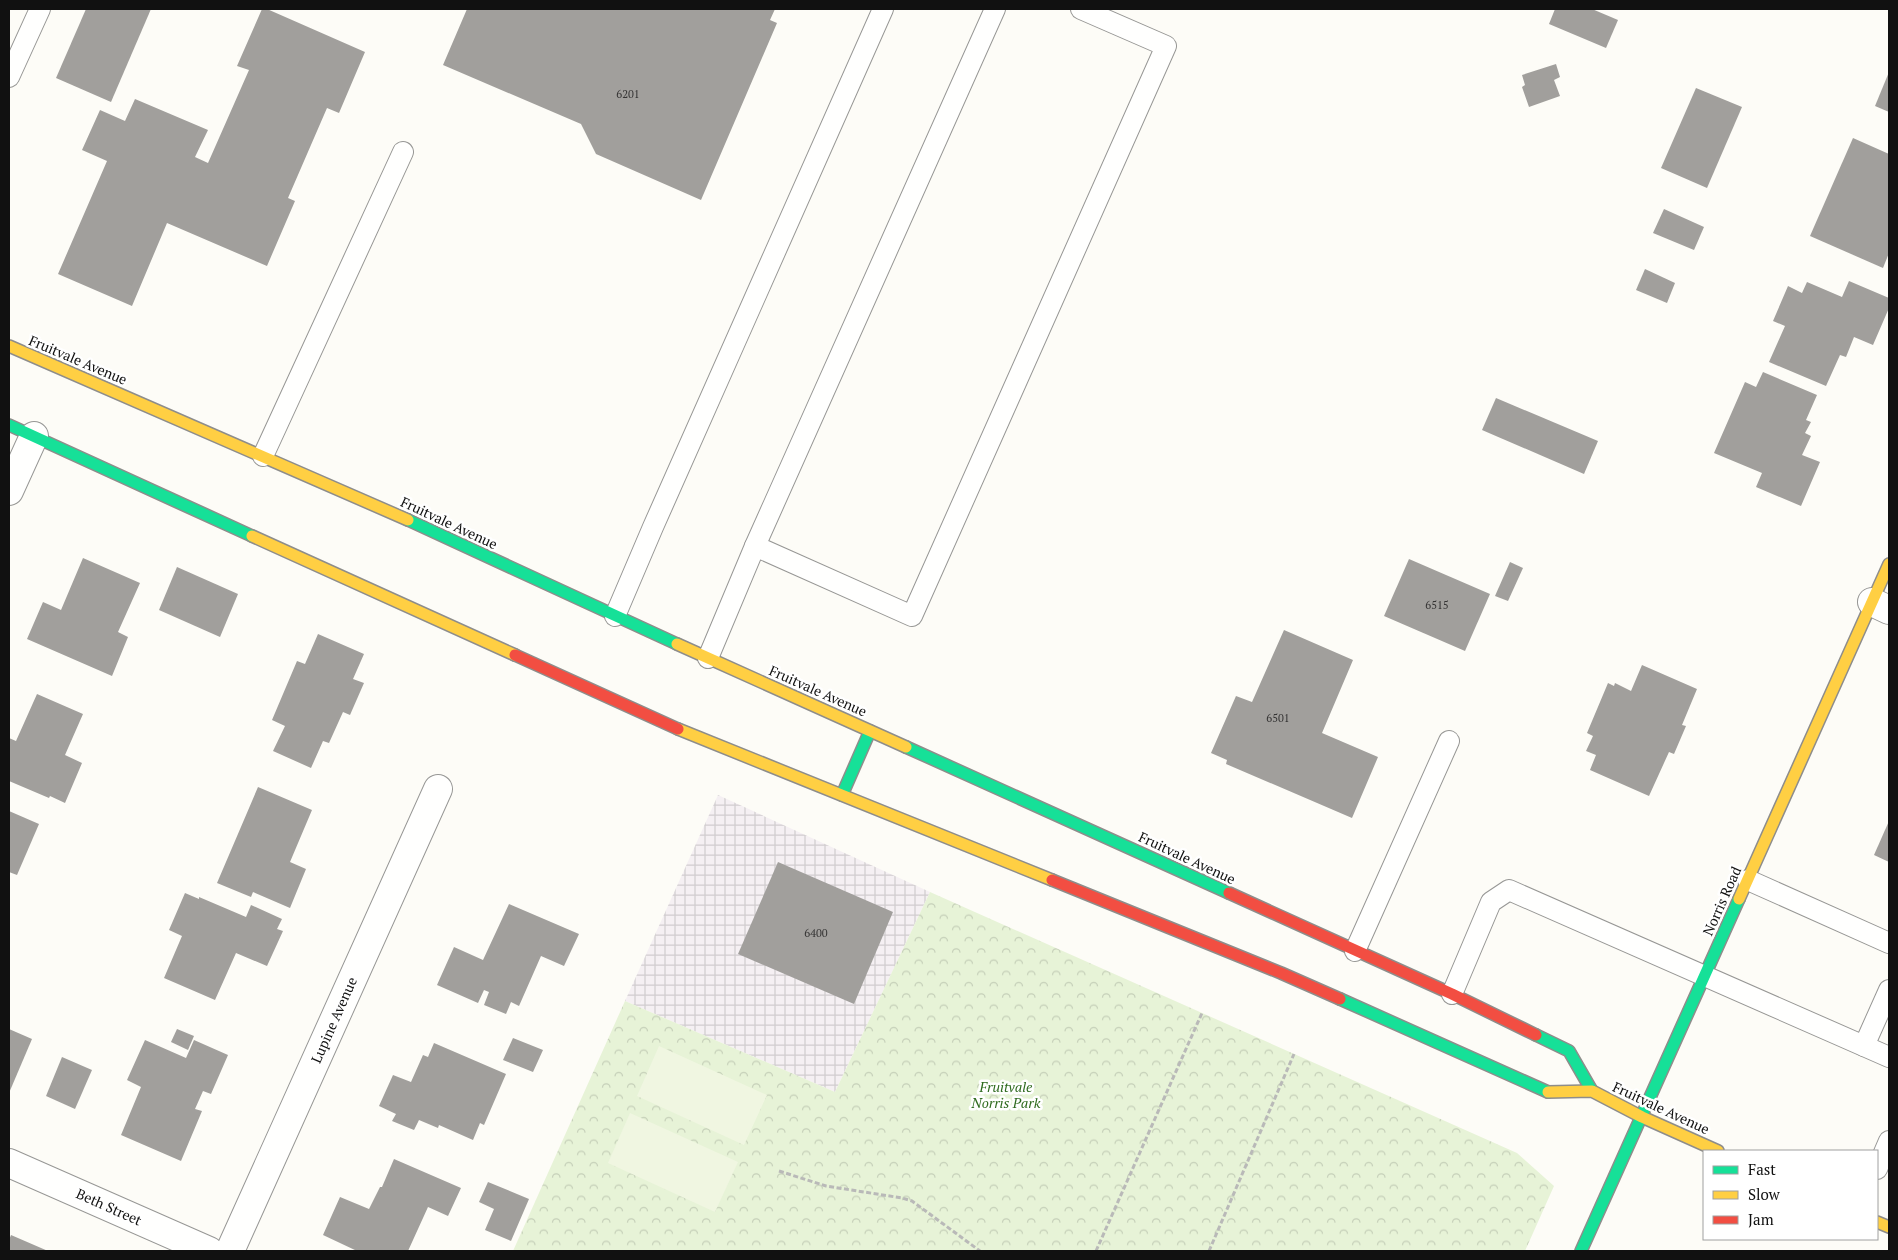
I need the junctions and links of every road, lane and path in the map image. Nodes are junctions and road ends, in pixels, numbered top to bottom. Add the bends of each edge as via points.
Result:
1 (40, 9) edge
2 (883, 9) edge
3 (995, 9) edge
4 (1081, 9) edge
5 (9, 77) edge
6 (403, 152) dead end
7 (9, 346) edge
8 (9, 425) edge
9 (34, 436) junction
10 (263, 456) junction
11 (9, 491) edge
12 (755, 546) junction
13 (1889, 564) edge
14 (1881, 606) edge
15 (615, 616) junction
16 (708, 658) junction
17 (870, 731) junction
18 (1449, 741) dead end
19 (438, 789) dead end
20 (842, 795) junction
21 (1748, 880) junction
22 (1889, 943) edge
23 (1355, 951) junction
24 (1705, 976) junction
25 (1889, 990) edge
26 (1452, 994) junction
27 (1202, 1012) dead end
28 (1864, 1046) junction
29 (1294, 1054) dead end
30 (1889, 1057) edge
31 (1592, 1091) junction
32 (1642, 1117) junction
33 (1889, 1141) edge
34 (1716, 1150) edge
35 (9, 1162) edge
36 (1878, 1167) edge
37 (779, 1171) dead end
38 (209, 1251) edge
39 (230, 1251) edge
40 (980, 1251) edge
41 (1096, 1251) edge
42 (1209, 1251) edge
43 (1581, 1251) edge

1 - 5 lane
2 - 15 lane
3 - 12 lane
4 - 12 lane via 1166,46 912,616
6 - 10 lane
7 - 10 main road, Fruitvale Avenue
8 - 9 main road, Fruitvale Avenue
9 - 11 street
9 - 20 main road, Fruitvale Avenue via 678,729
10 - 15 main road, Fruitvale Avenue
12 - 16 lane
13 - 14 main road, Norris Road
14 - 21 main road, Norris Road
15 - 16 main road, Fruitvale Avenue
16 - 17 main road, Fruitvale Avenue
17 - 20 main road
17 - 23 main road, Fruitvale Avenue
18 - 23 lane
19 - 39 street, Lupine Avenue
20 - 31 main road, Fruitvale Avenue via 1281,973 1552,1093
21 - 22 lane
21 - 24 main road, Norris Road
23 - 26 main road, Fruitvale Avenue
24 - 26 lane via 1509,890 1491,902
24 - 28 lane
24 - 32 main road, Norris Road
25 - 28 lane
26 - 31 main road, Fruitvale Avenue via 1569,1051
27 - 41 path
28 - 30 lane
29 - 42 path
31 - 32 main road, Fruitvale Avenue
32 - 34 main road, Fruitvale Avenue
32 - 43 main road, Norris Road
33 - 36 lane
35 - 38 street, Beth Street
37 - 40 path via 826,1186 902,1198

